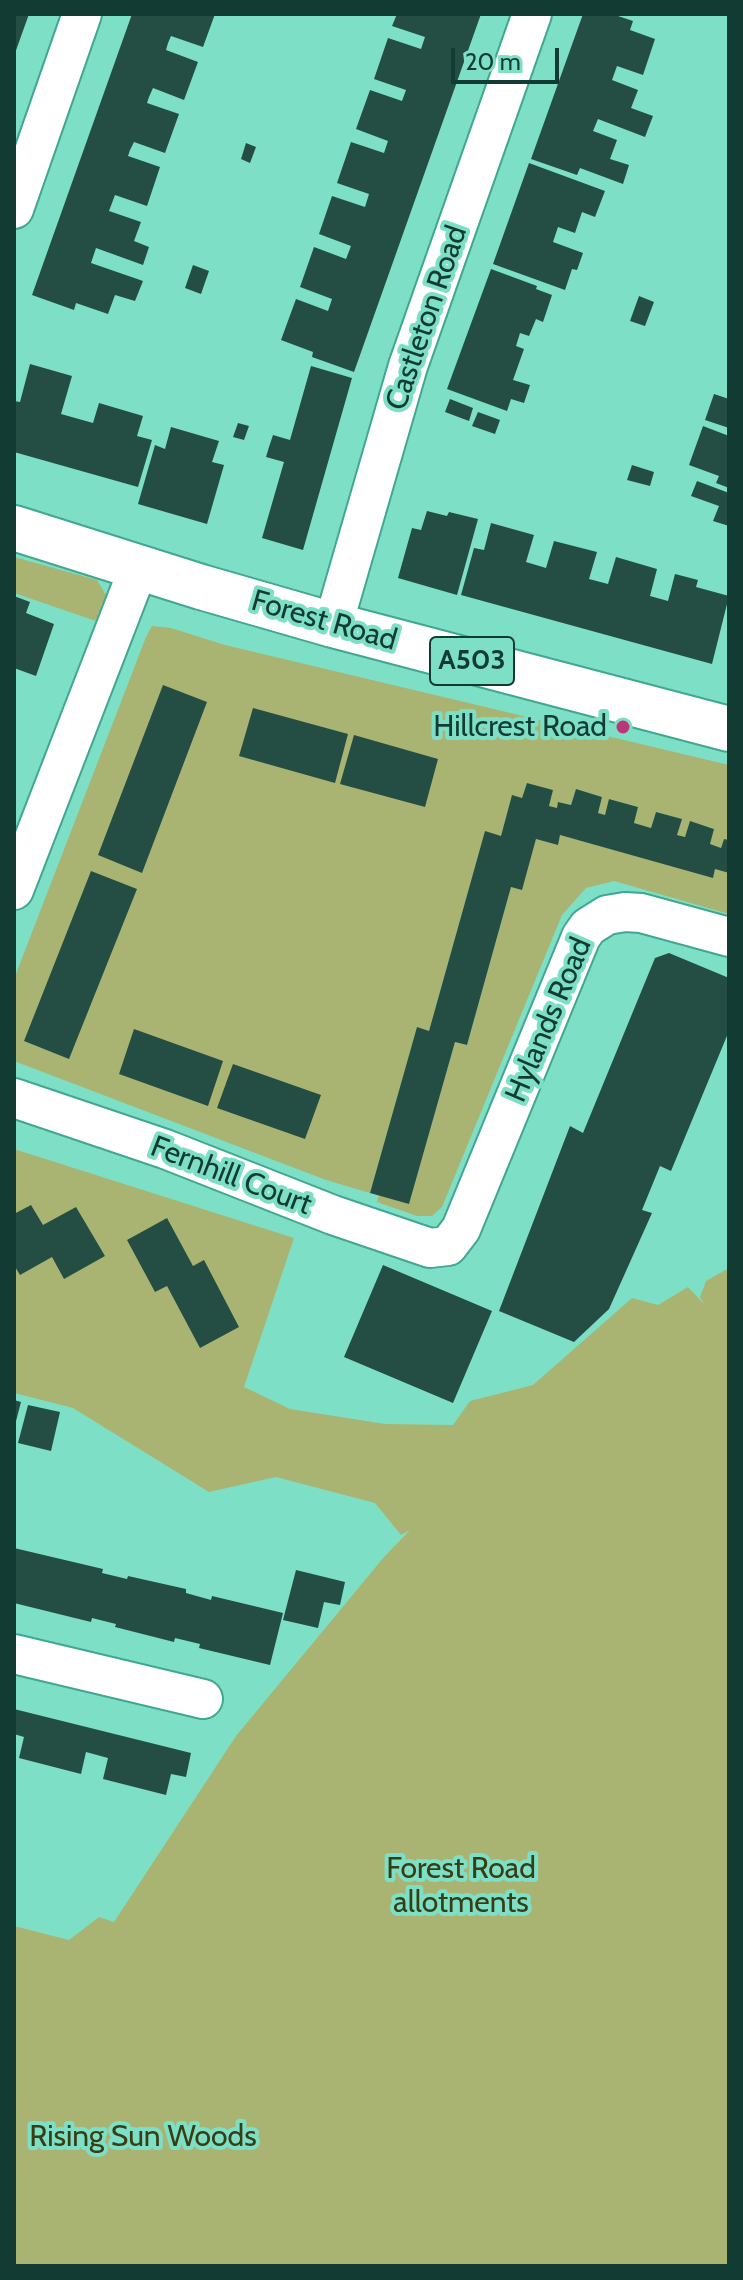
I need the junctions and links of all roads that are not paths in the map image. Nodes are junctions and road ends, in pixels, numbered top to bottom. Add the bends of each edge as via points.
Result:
1 (82, 14) edge
2 (532, 14) edge
3 (14, 209) edge
4 (14, 528) edge
5 (139, 567) junction
6 (333, 625) junction
7 (729, 729) edge
8 (14, 890) edge
9 (729, 937) edge
10 (14, 1098) edge
11 (448, 1246) joint
12 (14, 1654) edge
13 (203, 1699) dead end

1 - 3 street
2 - 6 street, Castleton Road via 408,366
4 - 5 main road, Forest Road / A503
5 - 6 main road, Forest Road / A503
5 - 8 street
6 - 7 main road, Forest Road / A503
9 - 11 street, Hylands Road via 641,913 607,915 588,927 461,1229
10 - 11 street, Fernhill Court via 165,1149 333,1215 430,1248
12 - 13 street

